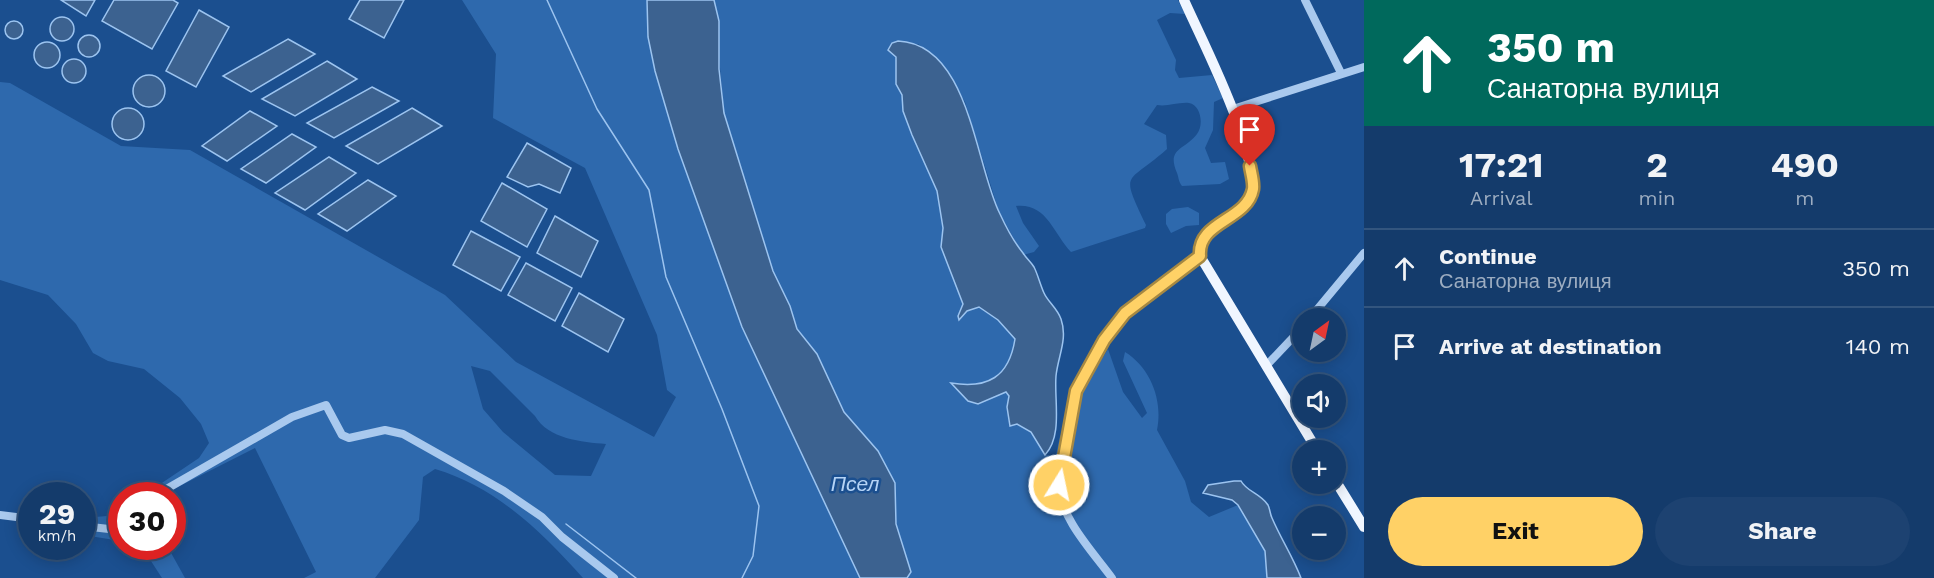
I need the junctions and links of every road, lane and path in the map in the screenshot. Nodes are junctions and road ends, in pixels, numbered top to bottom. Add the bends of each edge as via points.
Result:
1 (1184, 0) edge
2 (1305, 0) edge
3 (1364, 67) edge
4 (1341, 73) junction
5 (1233, 109) junction
6 (1364, 253) edge
7 (1200, 256) junction
8 (1318, 308) edge
9 (1292, 339) edge
10 (1266, 366) junction
11 (1311, 440) edge
12 (179, 482) edge
13 (1344, 494) edge
14 (0, 515) edge
15 (18, 517) edge
16 (1364, 526) edge
17 (614, 578) edge
18 (1112, 578) edge

1 - 5 main road
2 - 4 street
3 - 4 street
4 - 5 street
5 - 7 main road via 1253,189 1240,211 1204,237
6 - 8 street
7 - 10 main road
7 - 18 street via 1115,322 1076,391 1059,498
9 - 10 street
10 - 11 main road
12 - 17 street via 292,417 326,405 342,435 349,438 385,430 403,434 504,490
13 - 16 main road
14 - 15 street

